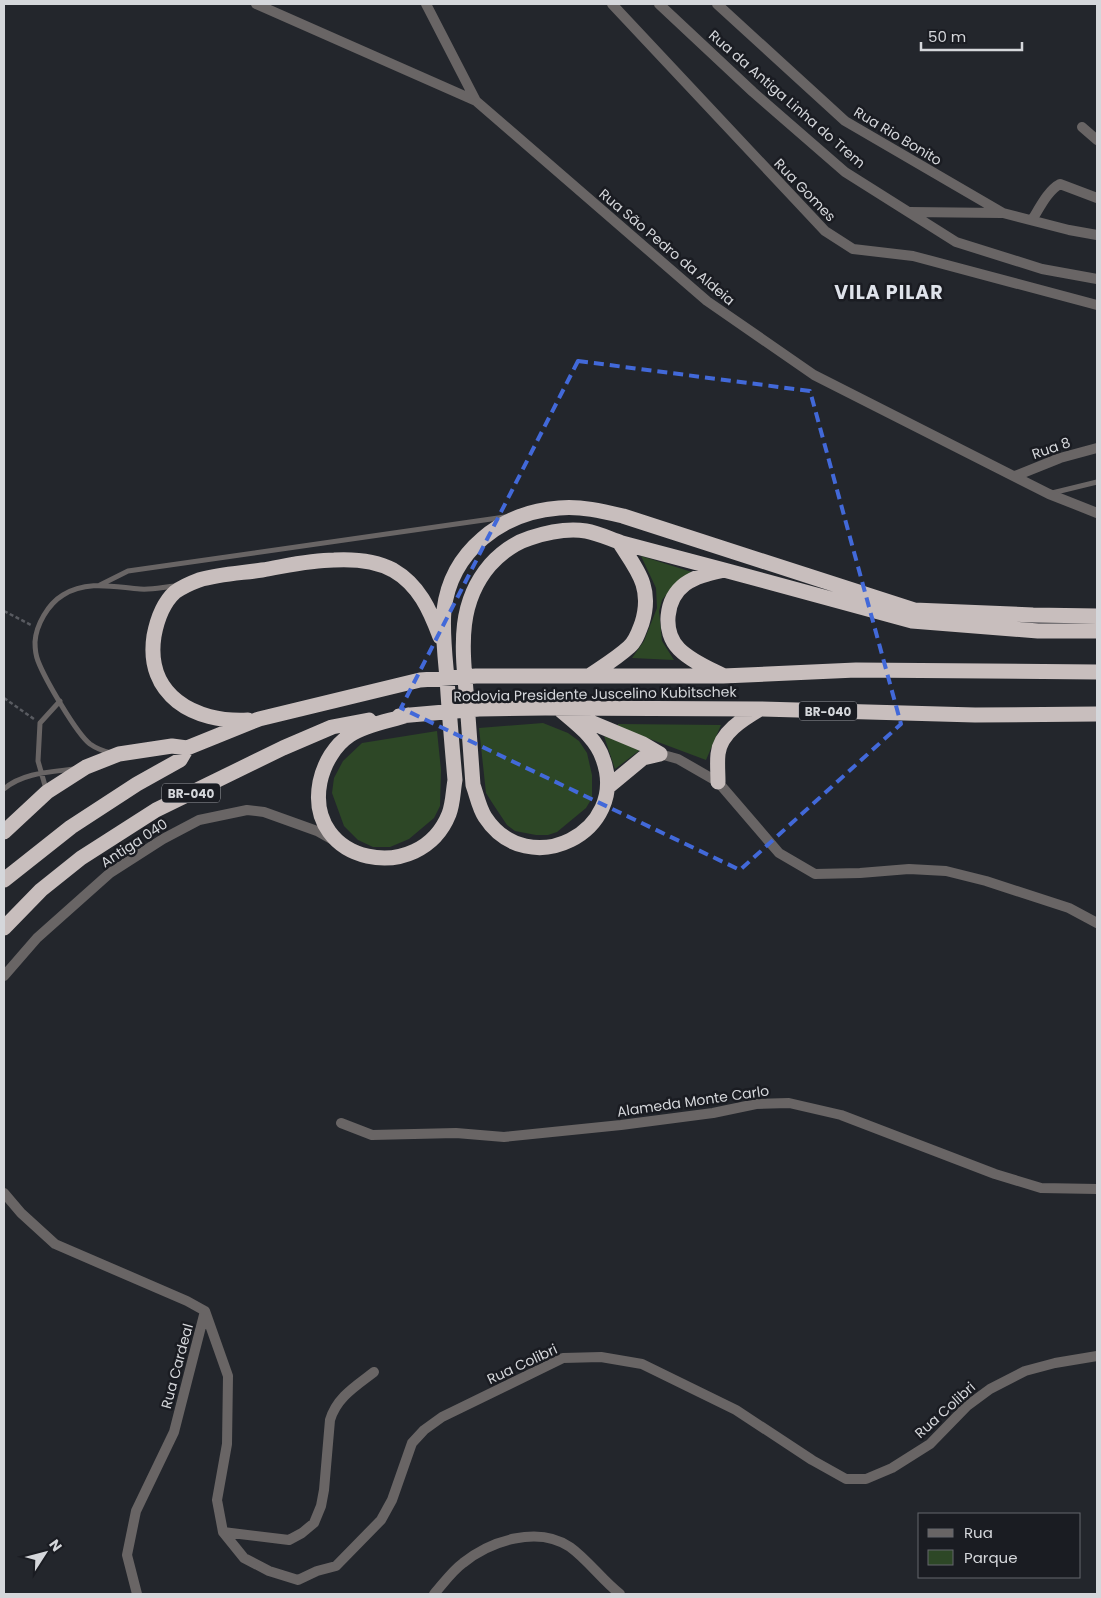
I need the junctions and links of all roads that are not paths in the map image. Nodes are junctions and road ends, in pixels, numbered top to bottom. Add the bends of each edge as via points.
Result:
1 (256, 4) edge
2 (426, 4) edge
3 (612, 4) edge
4 (659, 4) edge
5 (717, 4) edge
6 (476, 101) junction
7 (1082, 126) dead end
8 (1097, 140) edge
9 (1097, 198) edge
10 (909, 212) junction
11 (1003, 213) junction
12 (1032, 220) junction
13 (1097, 235) edge
14 (1097, 278) edge
15 (1097, 305) edge
16 (1097, 448) edge
17 (1015, 476) junction
18 (1097, 482) edge
19 (1049, 494) junction
20 (1097, 513) edge
21 (528, 514) junction
22 (618, 542) junction
23 (724, 570) junction
24 (100, 585) junction
25 (187, 585) junction
26 (1097, 616) edge
27 (1097, 631) edge
28 (444, 648) junction
29 (1097, 672) edge
30 (589, 676) junction
31 (723, 676) junction
32 (60, 701) junction
33 (552, 708) junction
34 (760, 708) junction
35 (1097, 714) edge
36 (415, 715) junction
37 (259, 719) junction
38 (187, 748) junction
39 (119, 754) junction
40 (660, 754) junction
41 (86, 767) junction
42 (40, 773) junction
43 (718, 782) junction
44 (608, 787) junction
45 (4, 789) edge
46 (47, 792) junction
47 (4, 832) edge
48 (338, 843) junction
49 (4, 880) edge
50 (1097, 923) edge
51 (4, 928) edge
52 (4, 976) edge
53 (341, 1123) dead end
54 (1097, 1189) edge
55 (4, 1193) edge
56 (205, 1312) junction
57 (1097, 1356) edge
58 (374, 1372) dead end
59 (223, 1532) junction
60 (137, 1594) edge
61 (434, 1594) edge
62 (620, 1594) edge

1 - 6 street, Rua São Pedro da Aldeia
2 - 6 street
3 - 15 street, Rua Gomes via 825,231 853,249 913,256
4 - 10 street, Rua da Antiga Linha do Trem via 845,172
5 - 11 street, Rua Rio Bonito via 844,121
6 - 17 street, Rua São Pedro da Aldeia via 707,301 814,374
7 - 8 street
9 - 12 street via 1060,184
10 - 11 street
10 - 14 street, Rua da Antiga Linha do Trem via 956,242 1042,269
11 - 12 street, Rua Rio Bonito
12 - 13 street, Rua Rio Bonito
16 - 17 street, Rua 8
17 - 19 street, Rua São Pedro da Aldeia
18 - 19 lane
19 - 20 street, Rua São Pedro da Aldeia
21 - 24 lane via 128,571
21 - 26 highway via 572,508 623,516 914,610
21 - 28 highway via 487,534 460,563 444,608
22 - 23 highway
22 - 30 highway via 641,577 646,596 645,609 630,646
22 - 44 highway via 588,531 556,531 507,549 486,570 472,593 462,636 473,785 491,824 520,845 552,847 590,827 605,802
23 - 27 highway via 912,621 1038,631
23 - 31 highway via 690,581 678,590 672,601 668,624 681,651
24 - 25 lane via 142,589
24 - 32 lane via 75,588 60,596 37,628 37,659
25 - 28 highway via 211,577 320,561 372,563 392,570 417,591 430,611
25 - 37 highway via 169,599 157,623 153,650 160,679 170,695 192,712 219,719
28 - 48 highway via 454,780 452,802 444,824 428,842 401,857 360,855
29 - 31 highway, Rodovia Presidente Juscelino Kubitschek / BR-040 via 856,670
30 - 31 highway, Rodovia Presidente Juscelino Kubitschek / BR-040
30 - 37 highway, Rodovia Presidente Juscelino Kubitschek / BR-040 via 476,676 420,680
32 - 39 lane via 89,743 99,750
32 - 42 lane via 40,723
33 - 34 highway, Rodovia Presidente Juscelino Kubitschek / BR-040
33 - 36 highway, Rodovia Presidente Juscelino Kubitschek / BR-040 via 479,709
33 - 40 highway
33 - 44 highway via 586,733 596,745 604,759
34 - 35 highway, Rodovia Presidente Juscelino Kubitschek / BR-040 via 975,715
34 - 43 highway via 739,722 721,745
36 - 48 highway via 352,734 331,754 322,774 319,798 324,823
36 - 51 highway, Rodovia Presidente Juscelino Kubitschek / BR-040 via 332,727 156,810 81,858 41,890
37 - 38 highway, Rodovia Presidente Juscelino Kubitschek / BR-040
38 - 39 highway via 172,746
38 - 49 highway, Rodovia Presidente Juscelino Kubitschek / BR-040 via 180,760 71,827
39 - 41 highway
40 - 43 street via 678,759
40 - 44 highway via 643,758
41 - 42 lane
41 - 46 highway
42 - 45 lane via 12,782
42 - 46 lane
43 - 50 street via 779,853 816,874 909,869 946,872 986,881 1069,908
46 - 47 highway
48 - 52 street, Antiga 040 via 264,812 247,810 199,820 110,873 37,938
53 - 54 street, Alameda Monte Carlo via 372,1135 456,1133 504,1137 621,1126 756,1104 789,1103 842,1115 995,1174 1041,1188
55 - 56 street, Rua Cardeal via 56,1244 187,1301
56 - 59 street, Rua Colibri via 228,1376 227,1444 216,1500
56 - 60 street, Rua Cardeal via 174,1432 136,1511 127,1555
57 - 59 street, Rua Colibri via 1025,1371 990,1388 967,1406 930,1444 892,1468 866,1479 846,1479 736,1410 642,1364 601,1357 563,1358 442,1417 424,1430 412,1443 392,1500 381,1520 336,1566 298,1580 291,1578 244,1558
58 - 59 street via 347,1393 332,1412 324,1490 314,1523 289,1540
61 - 62 street via 462,1563 488,1546 517,1537 547,1538 569,1546

